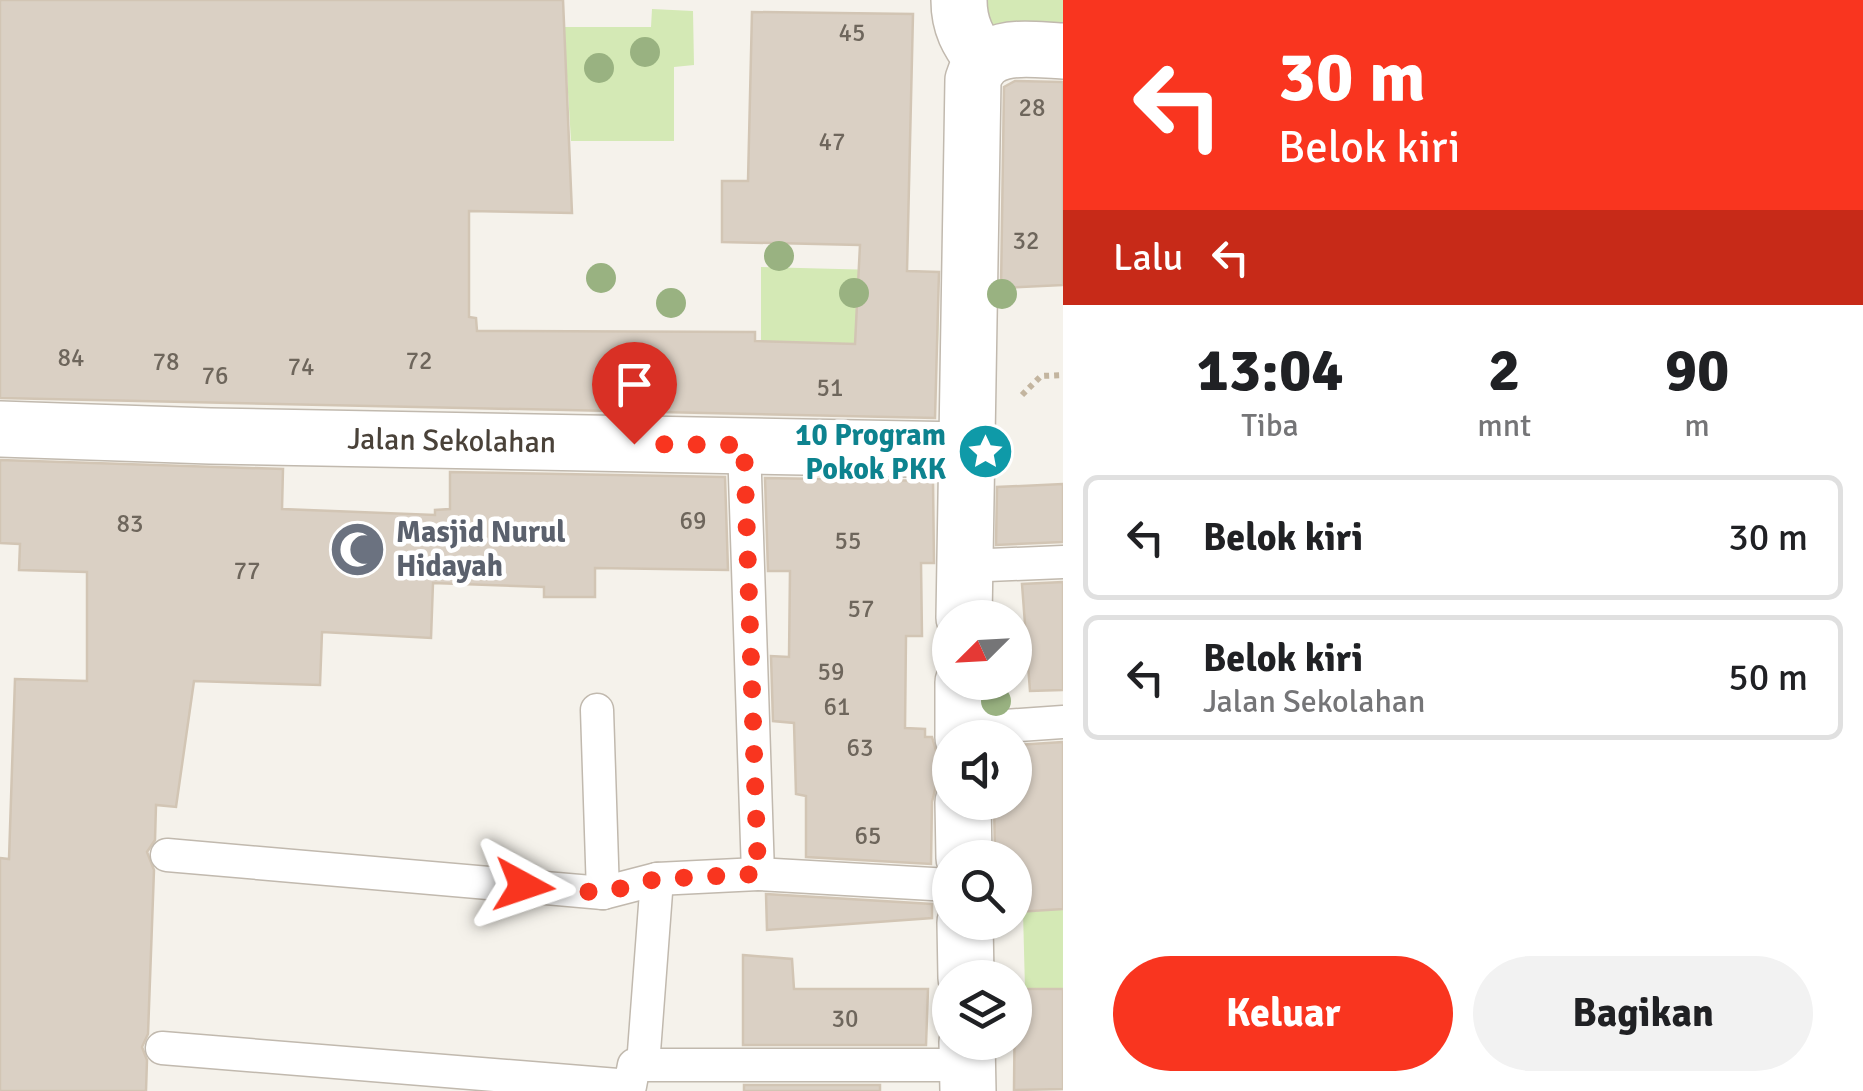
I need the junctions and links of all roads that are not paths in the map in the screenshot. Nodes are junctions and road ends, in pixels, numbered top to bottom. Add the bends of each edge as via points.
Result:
1 (959, 0) edge
2 (1063, 50) edge
3 (983, 61) junction
4 (0, 429) edge
5 (744, 445) junction
6 (966, 450) junction
7 (1063, 562) edge
8 (964, 592) edge
9 (597, 710) dead end
10 (963, 716) edge
11 (1063, 722) edge
12 (167, 855) dead end
13 (758, 874) junction
14 (656, 879) junction
15 (932, 884) edge
16 (603, 893) junction
17 (162, 1048) dead end
18 (967, 1066) edge
19 (634, 1081) edge
20 (482, 1083) edge

1 - 3 street via 963,32
2 - 3 street via 1002,50
3 - 6 street via 973,80
4 - 5 street, Jalan Sekolahan
5 - 6 street, Jalan Sekolahan
5 - 13 lane
6 - 8 street
7 - 8 lane
9 - 16 lane
10 - 11 lane
12 - 16 lane
13 - 14 lane
13 - 15 lane
14 - 16 lane
14 - 19 lane
17 - 20 lane
18 - 19 lane
19 - 20 lane

